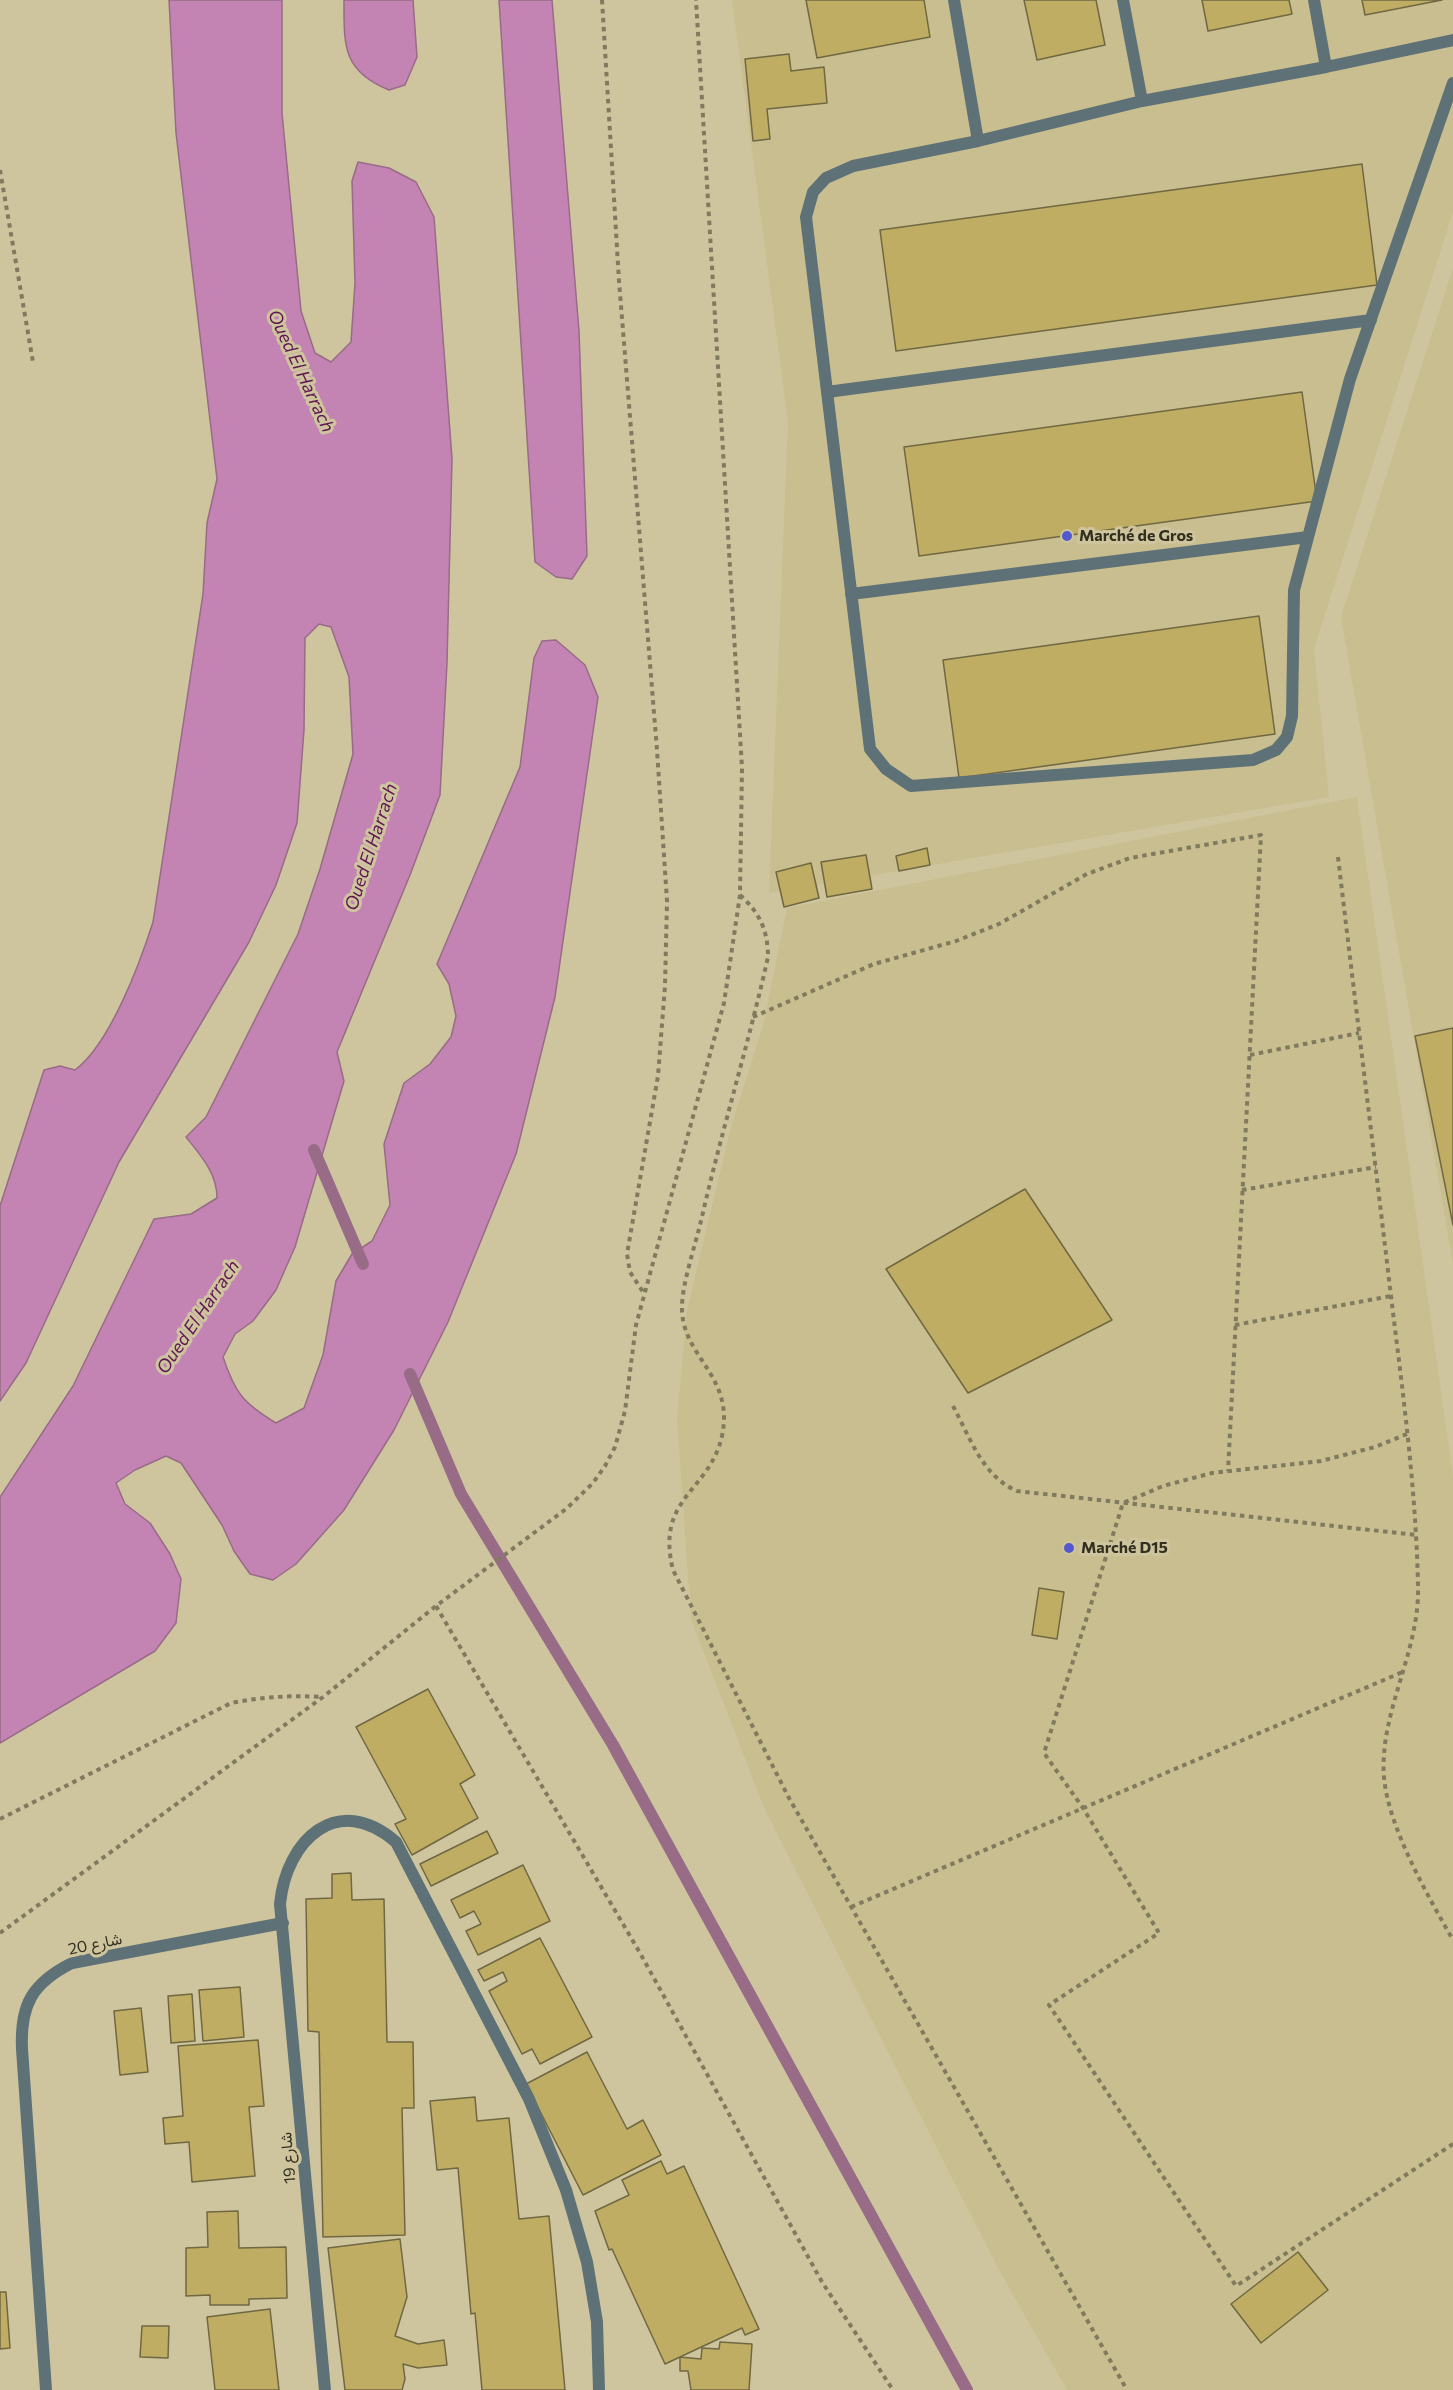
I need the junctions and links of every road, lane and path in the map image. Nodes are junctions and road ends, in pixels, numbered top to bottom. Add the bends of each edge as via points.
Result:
1 (602, 0) edge
2 (696, 0) edge
3 (954, 0) edge
4 (1123, 0) edge
5 (1314, 0) edge
6 (1453, 40) edge
7 (1326, 67) junction
8 (1453, 83) edge
9 (1142, 101) junction
10 (978, 141) junction
11 (0, 170) edge
12 (1371, 320) junction
13 (33, 362) dead end
14 (827, 392) junction
15 (1308, 537) junction
16 (851, 594) junction
17 (1338, 857) dead end
18 (740, 896) junction
19 (753, 1017) junction
20 (1359, 1033) junction
21 (1250, 1055) junction
22 (1376, 1167) junction
23 (1242, 1190) junction
24 (644, 1293) junction
25 (1391, 1296) junction
26 (1235, 1325) junction
27 (953, 1406) dead end
28 (1407, 1434) junction
29 (1228, 1471) junction
30 (1123, 1503) junction
31 (1416, 1535) junction
32 (436, 1606) junction
33 (1405, 1671) junction
34 (323, 1697) junction
35 (1083, 1808) junction
36 (0, 1819) edge
37 (851, 1907) junction
38 (283, 1923) junction
39 (0, 1933) edge
40 (1453, 1940) edge
41 (1453, 2144) edge
42 (46, 2390) edge
43 (325, 2390) edge
44 (599, 2390) edge
45 (893, 2390) edge
46 (1126, 2390) edge

1 - 24 path via 619,281 667,901 658,1076 627,1254 630,1272
2 - 18 path via 742,768
3 - 10 street
4 - 9 street
5 - 7 street
6 - 7 street
7 - 9 street
8 - 12 street
9 - 10 street
10 - 14 street via 853,166 825,178 813,192 806,217
11 - 13 path
12 - 14 street
12 - 15 street via 1350,379
14 - 16 street
15 - 16 street
15 - 16 street via 1293,590 1292,716 1287,737 1276,750 1253,760 911,786 886,769 870,749
17 - 20 path
18 - 19 path via 759,916 768,943
18 - 24 path via 724,1003
19 - 21 path via 874,964 956,941 999,924 1087,874 1130,858 1261,835
19 - 37 path via 682,1304 686,1334 721,1395 722,1436 714,1455 675,1512 668,1551 673,1570 789,1798
20 - 21 path
20 - 22 path
21 - 23 path
22 - 23 path
22 - 25 path
23 - 26 path
24 - 32 path via 625,1411 615,1447 592,1483 566,1509
25 - 26 path
25 - 28 path
26 - 29 path
27 - 30 path via 986,1468 1005,1486 1030,1494
28 - 29 path via 1321,1461
28 - 31 path
29 - 30 path via 1163,1486
30 - 31 path
30 - 35 path via 1044,1753
31 - 33 path via 1418,1591
32 - 34 path
32 - 45 path via 640,1953 822,2282
33 - 35 path
33 - 40 path via 1385,1749 1384,1778 1401,1837
34 - 36 path via 281,1696 231,1703
34 - 39 path
35 - 37 path
35 - 41 path via 1159,1933 1049,2006 1236,2286
37 - 46 path
38 - 42 street, شارع 20 via 72,1963 52,1973 26,2007 22,2049
38 - 43 street, شارع 19
38 - 44 street, شارع 19 via 280,1905 288,1868 296,1852 324,1827 343,1821 362,1822 381,1829 396,1842 529,2099 567,2190 587,2262 597,2322

